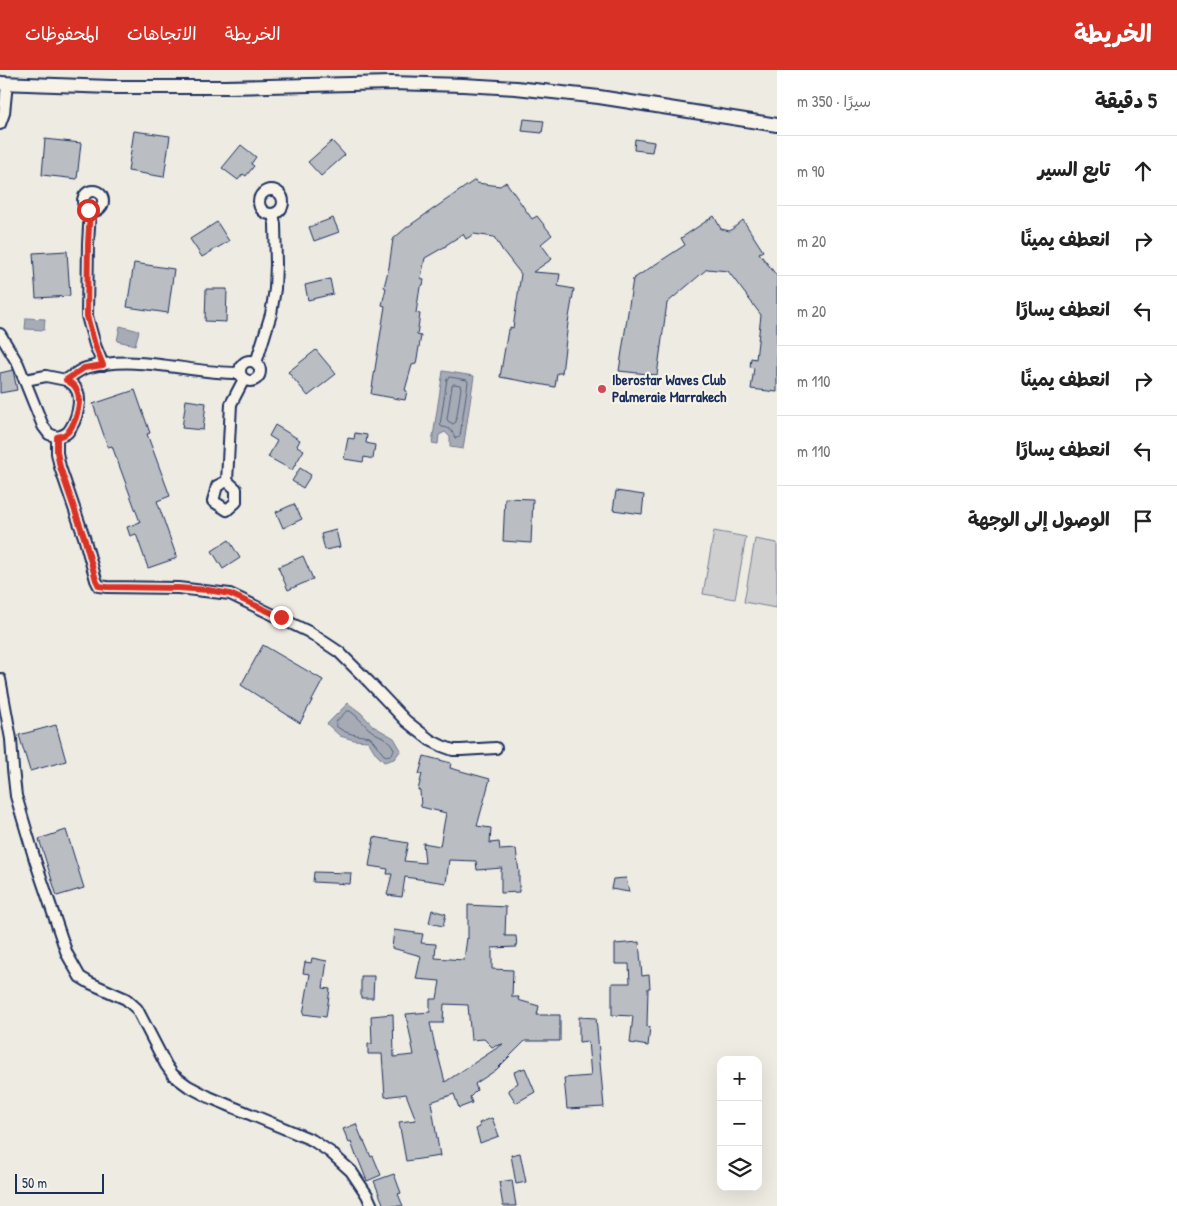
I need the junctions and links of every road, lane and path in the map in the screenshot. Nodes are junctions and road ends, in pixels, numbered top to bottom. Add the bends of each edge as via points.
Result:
1 (3, 83) edge
2 (0, 124) edge
3 (777, 125) edge
4 (90, 210) dead end
5 (273, 214) dead end
6 (0, 334) edge
7 (256, 363) junction
8 (103, 365) junction
9 (242, 376) junction
10 (25, 380) junction
11 (66, 380) junction
12 (57, 437) junction
13 (226, 481) dead end
14 (0, 679) edge
15 (496, 748) dead end
16 (372, 1206) edge

1 - 2 street via 4,113
1 - 3 street via 111,87 462,85 599,97
4 - 8 street via 87,316
5 - 7 street via 276,289
6 - 10 street
7 - 9 street via 242,365
7 - 9 street via 260,370 258,377 252,381
8 - 9 street via 128,362
8 - 11 street via 84,368
9 - 13 street via 231,404
10 - 11 street via 46,376
10 - 12 street via 43,426 49,434
11 - 12 street via 75,387 79,406 68,432
12 - 15 street via 60,467 99,586 178,588 230,594 309,632 339,652 406,722 430,740 453,750
14 - 16 street via 12,739 16,796 67,954 80,977 126,999 137,1009 173,1075 209,1097 312,1140 351,1171

